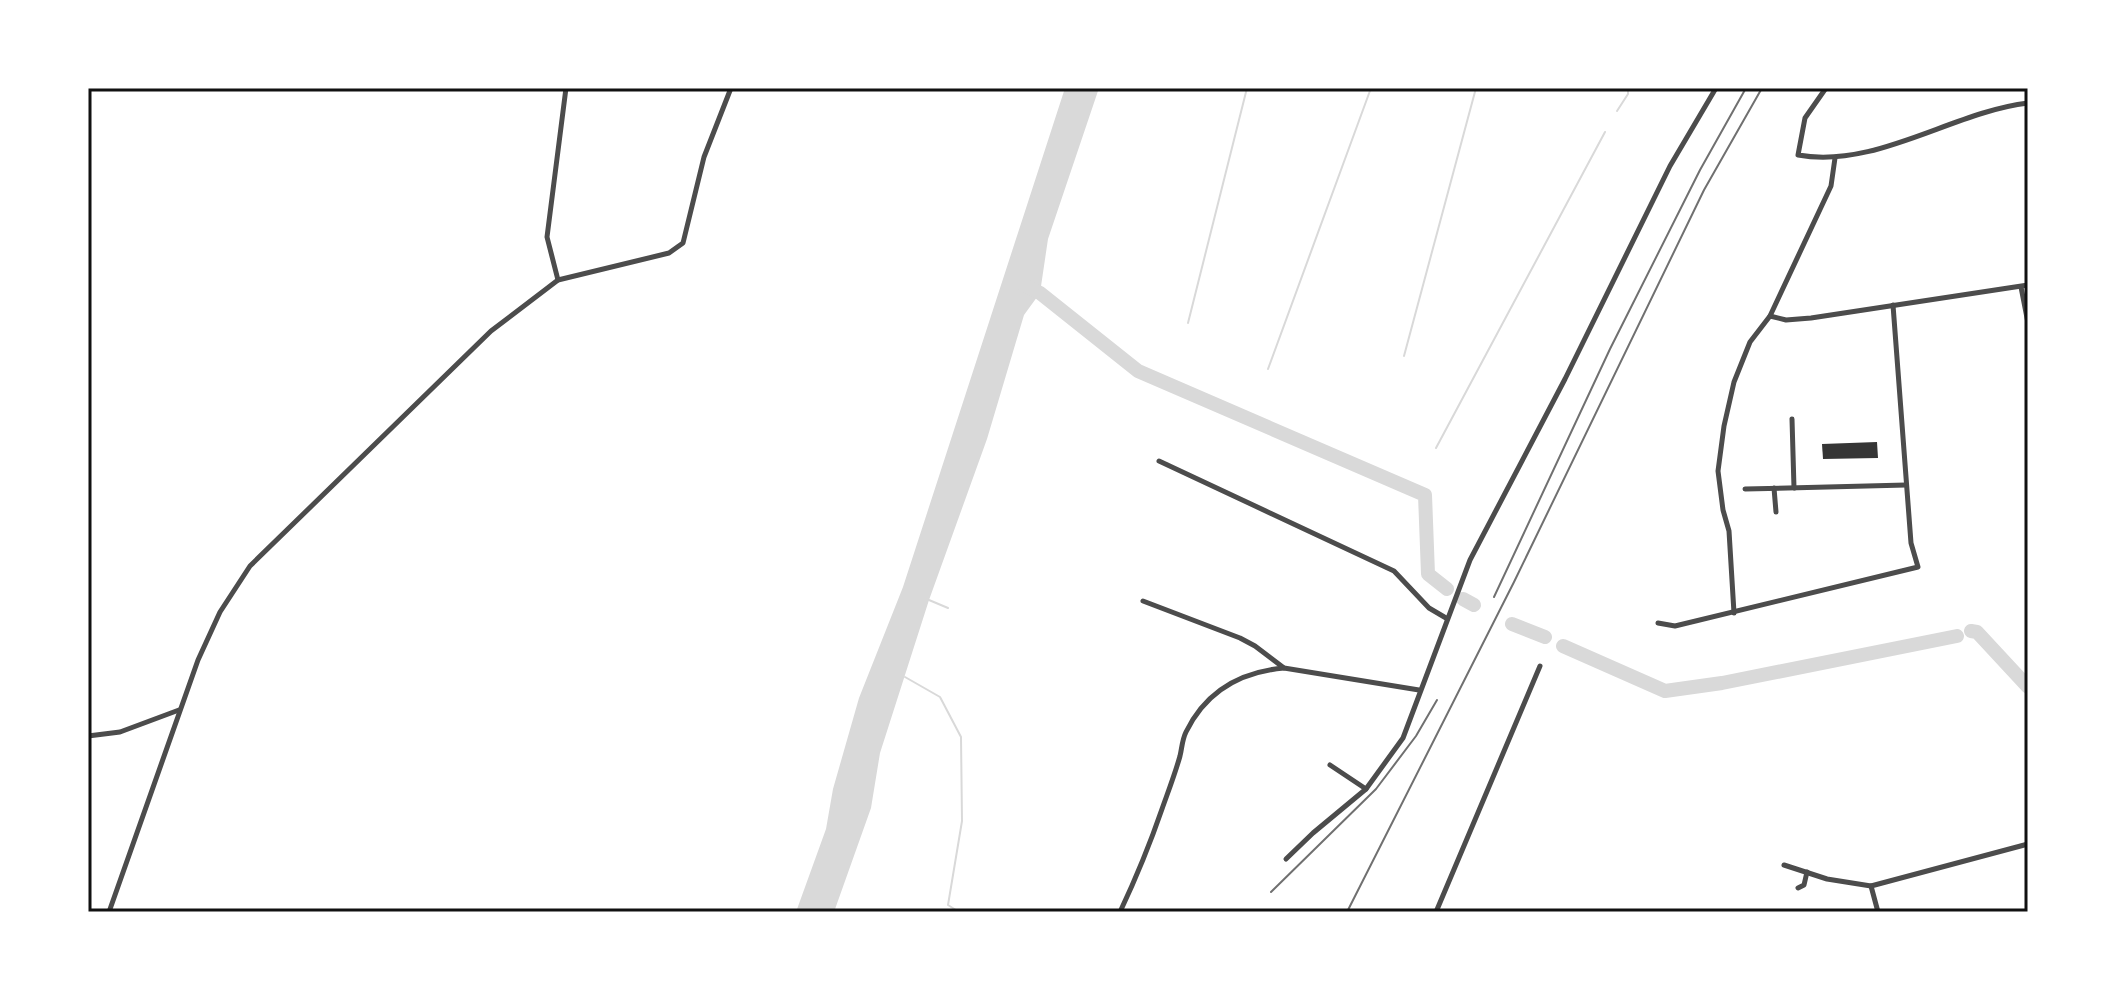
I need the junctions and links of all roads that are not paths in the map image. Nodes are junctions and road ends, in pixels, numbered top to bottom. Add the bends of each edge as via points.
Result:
1 (566, 88) edge
2 (731, 88) edge
3 (1716, 88) edge
4 (1826, 88) edge
5 (2028, 103) edge
6 (1835, 158) junction
7 (558, 280) junction
8 (2028, 285) edge
9 (2021, 287) junction
10 (1893, 305) junction
11 (1770, 316) junction
12 (2028, 323) edge
13 (1792, 419) dead end
14 (1159, 461) dead end
15 (1906, 485) junction
16 (1774, 488) junction
17 (1794, 488) junction
18 (1745, 489) dead end
19 (1776, 512) dead end
20 (1143, 601) dead end
21 (1734, 613) junction
22 (1446, 618) junction
23 (1658, 623) dead end
24 (1540, 666) dead end
25 (1284, 668) junction
26 (1419, 690) junction
27 (180, 710) junction
28 (88, 736) edge
29 (1330, 765) dead end
30 (1366, 789) junction
31 (2028, 844) edge
32 (1286, 859) dead end
33 (1784, 865) dead end
34 (1807, 872) junction
35 (1871, 886) junction
36 (1798, 888) dead end
37 (109, 912) edge
38 (1120, 912) edge
39 (1436, 912) edge
40 (1878, 912) edge

1 - 7 street via 547,237
2 - 7 street via 704,157 683,243 669,253
3 - 22 street via 1670,166 1470,560
4 - 6 street via 1805,118 1798,155
5 - 6 street
6 - 11 street via 1831,186
7 - 27 street via 491,331 250,566 220,612
8 - 9 street
9 - 10 street
9 - 12 street
10 - 11 street via 1799,319
10 - 15 street
11 - 21 street via 1750,342 1734,382 1718,471 1729,531
13 - 17 street
14 - 22 street via 1394,571
15 - 17 street
15 - 21 street via 1918,567
16 - 17 street
16 - 18 street
16 - 19 street
20 - 25 street via 1240,638
21 - 23 street via 1675,626
22 - 26 street
24 - 39 street
25 - 26 street
25 - 38 street via 1237,678 1192,723
26 - 30 street via 1403,738
27 - 28 street via 120,732
27 - 37 street
29 - 30 street
30 - 32 street
31 - 35 street
33 - 34 street
34 - 35 street
34 - 36 street
35 - 40 street

